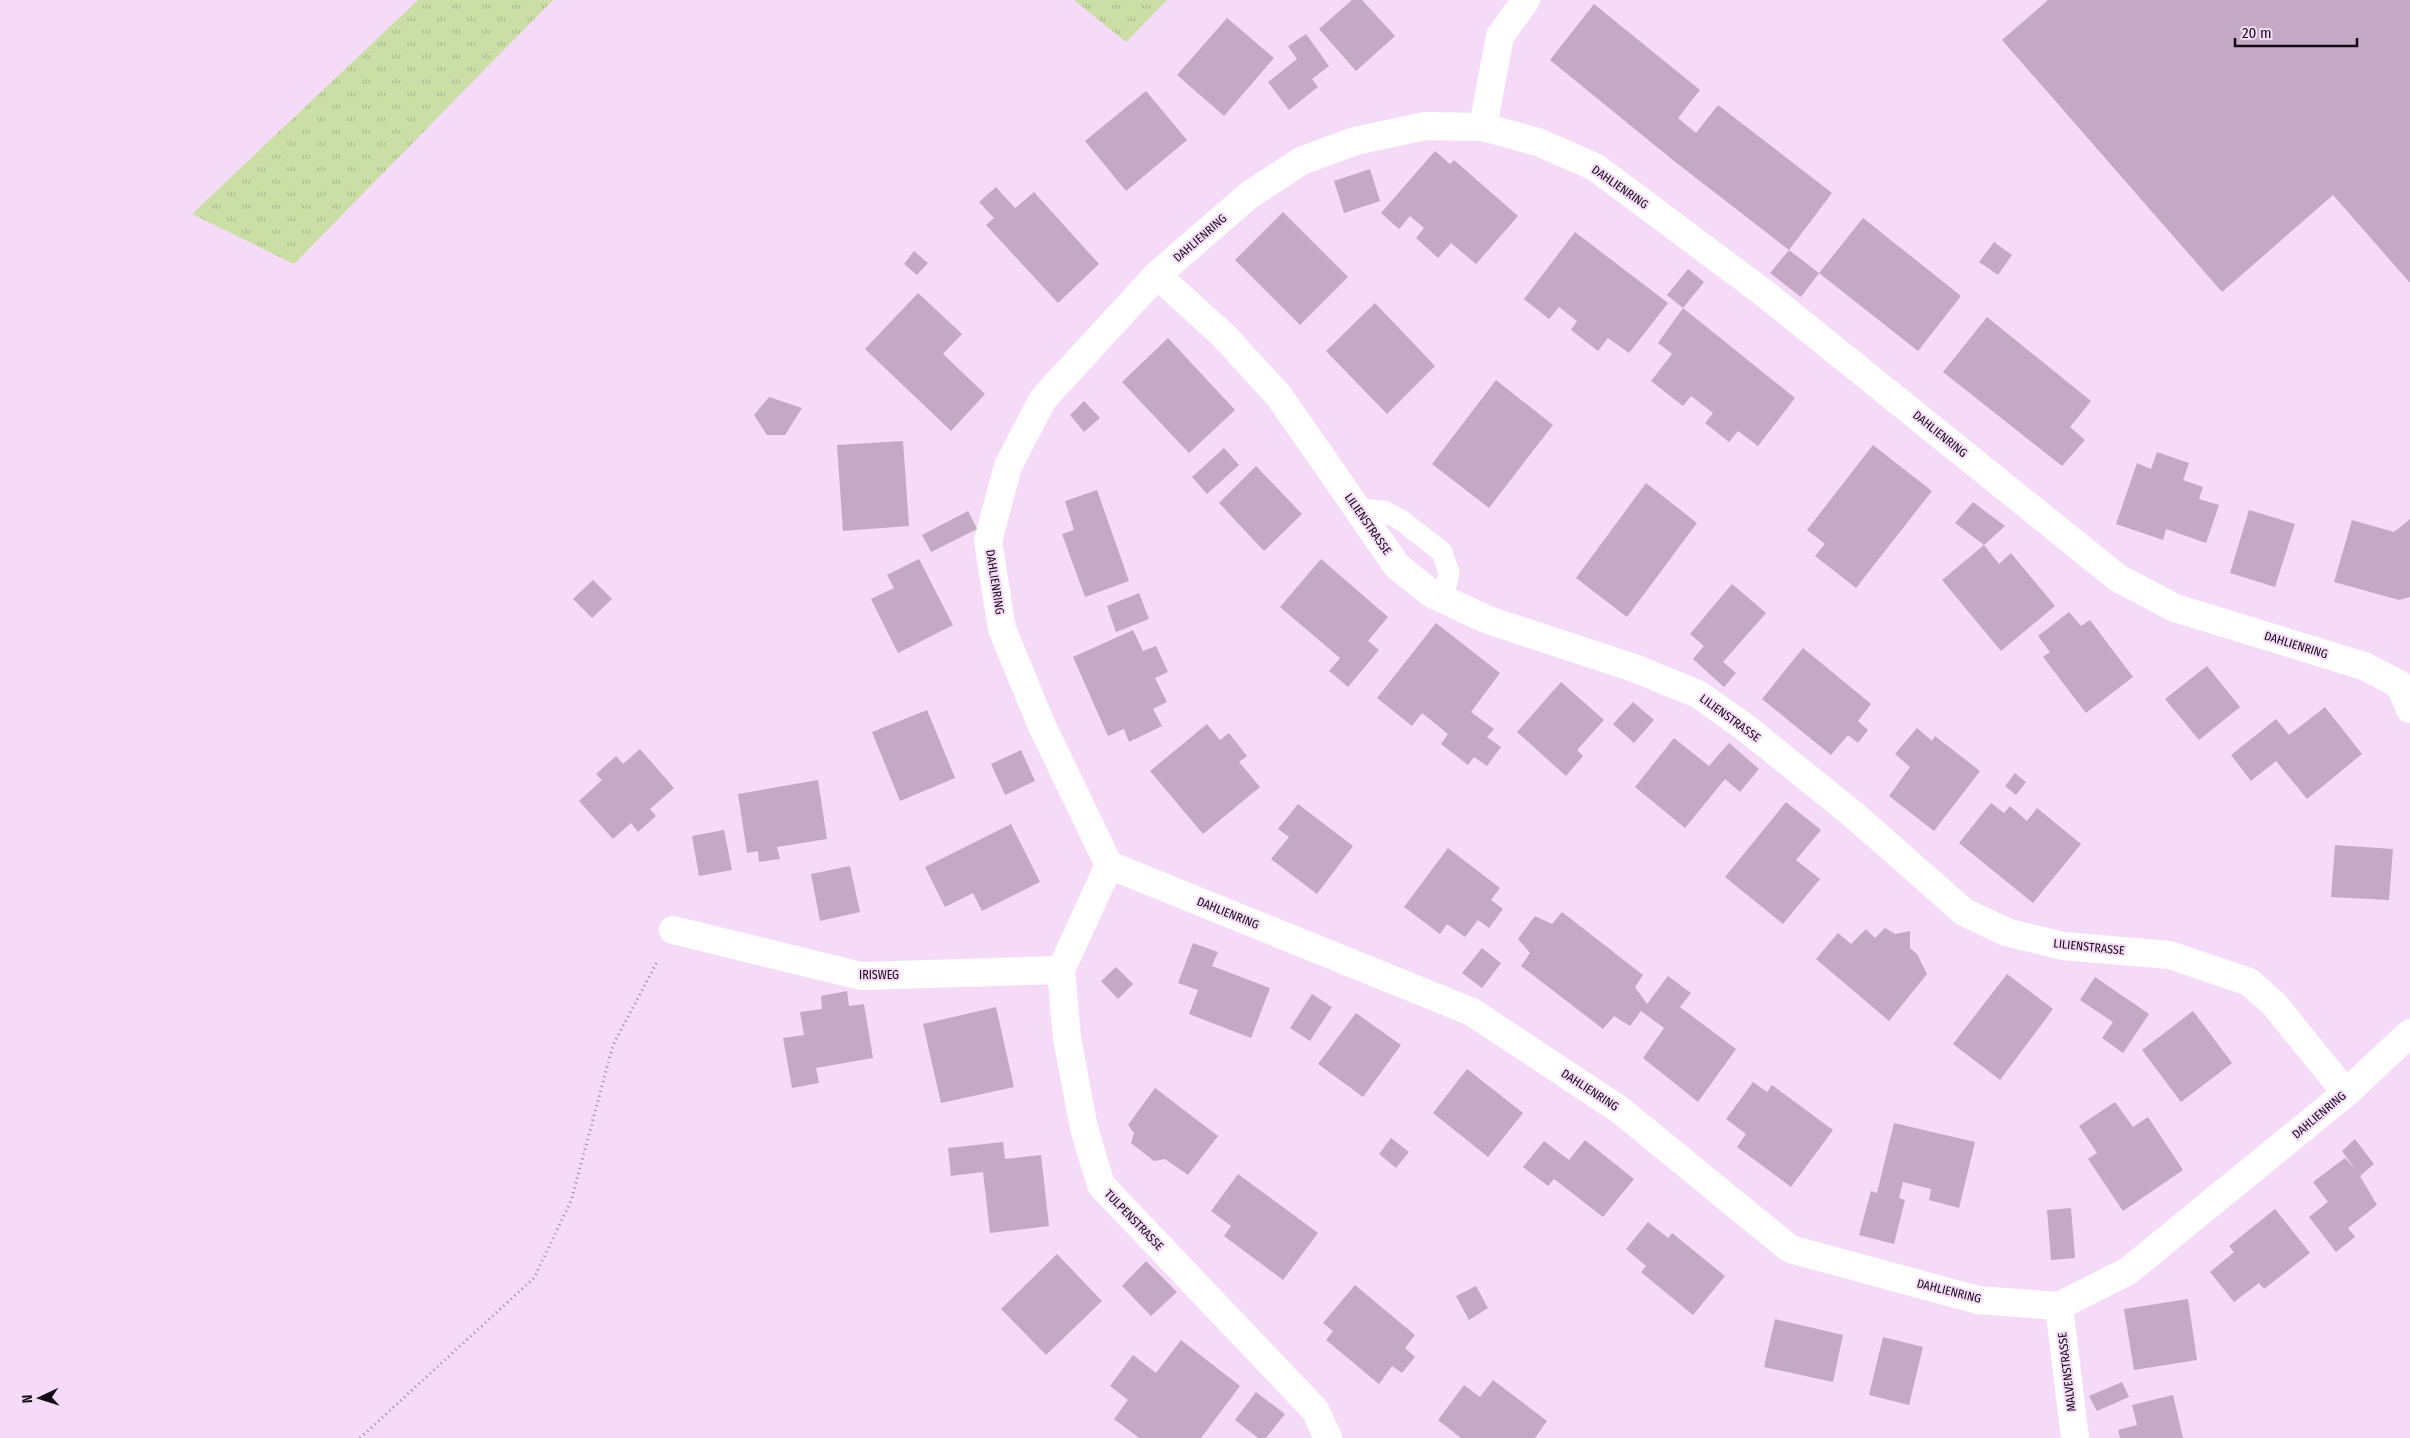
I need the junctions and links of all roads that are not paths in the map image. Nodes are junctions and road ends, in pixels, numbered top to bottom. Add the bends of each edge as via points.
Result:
1 (1526, 0) edge
2 (1484, 127) junction
3 (1157, 276) junction
4 (1358, 509) junction
5 (1443, 599) junction
6 (2405, 680) edge
7 (2410, 709) edge
8 (1109, 865) junction
9 (673, 930) road end
10 (1061, 970) junction
11 (2410, 1033) edge
12 (2346, 1093) junction
13 (2059, 1306) junction
14 (1328, 1438) edge
15 (2075, 1438) edge

1 - 2 street via 1500,36
2 - 3 street, DAHLIENRING via 1425,126 1355,141 1301,161 1248,196
2 - 6 street, DAHLIENRING via 1538,142 1595,167 1764,293 2118,578 2175,608
3 - 4 street, LILIENSTRASSE via 1224,335 1279,396
3 - 8 street, DAHLIENRING via 1043,399 1008,466 988,541 1002,629 1042,726
4 - 5 street, LILIENSTRASSE via 1397,566
4 - 5 lane via 1384,511 1392,515 1442,552 1449,572
5 - 12 street, LILIENSTRASSE via 1488,620 1634,668 1698,694 1746,728 1855,816 1964,912 2006,932 2064,946 2170,955 2248,982 2274,1004
6 - 7 street, DAHLIENRING
8 - 10 street
8 - 13 street, DAHLIENRING via 1472,1012 1620,1110 1790,1249 1978,1300
9 - 10 street, IRISWEG via 861,976
10 - 14 street, TULPENSTRASSE via 1068,1038 1084,1128 1101,1185 1315,1410
11 - 12 street, DAHLIENRING
12 - 13 street, DAHLIENRING via 2128,1271
13 - 15 street, MALVENSTRASSE

